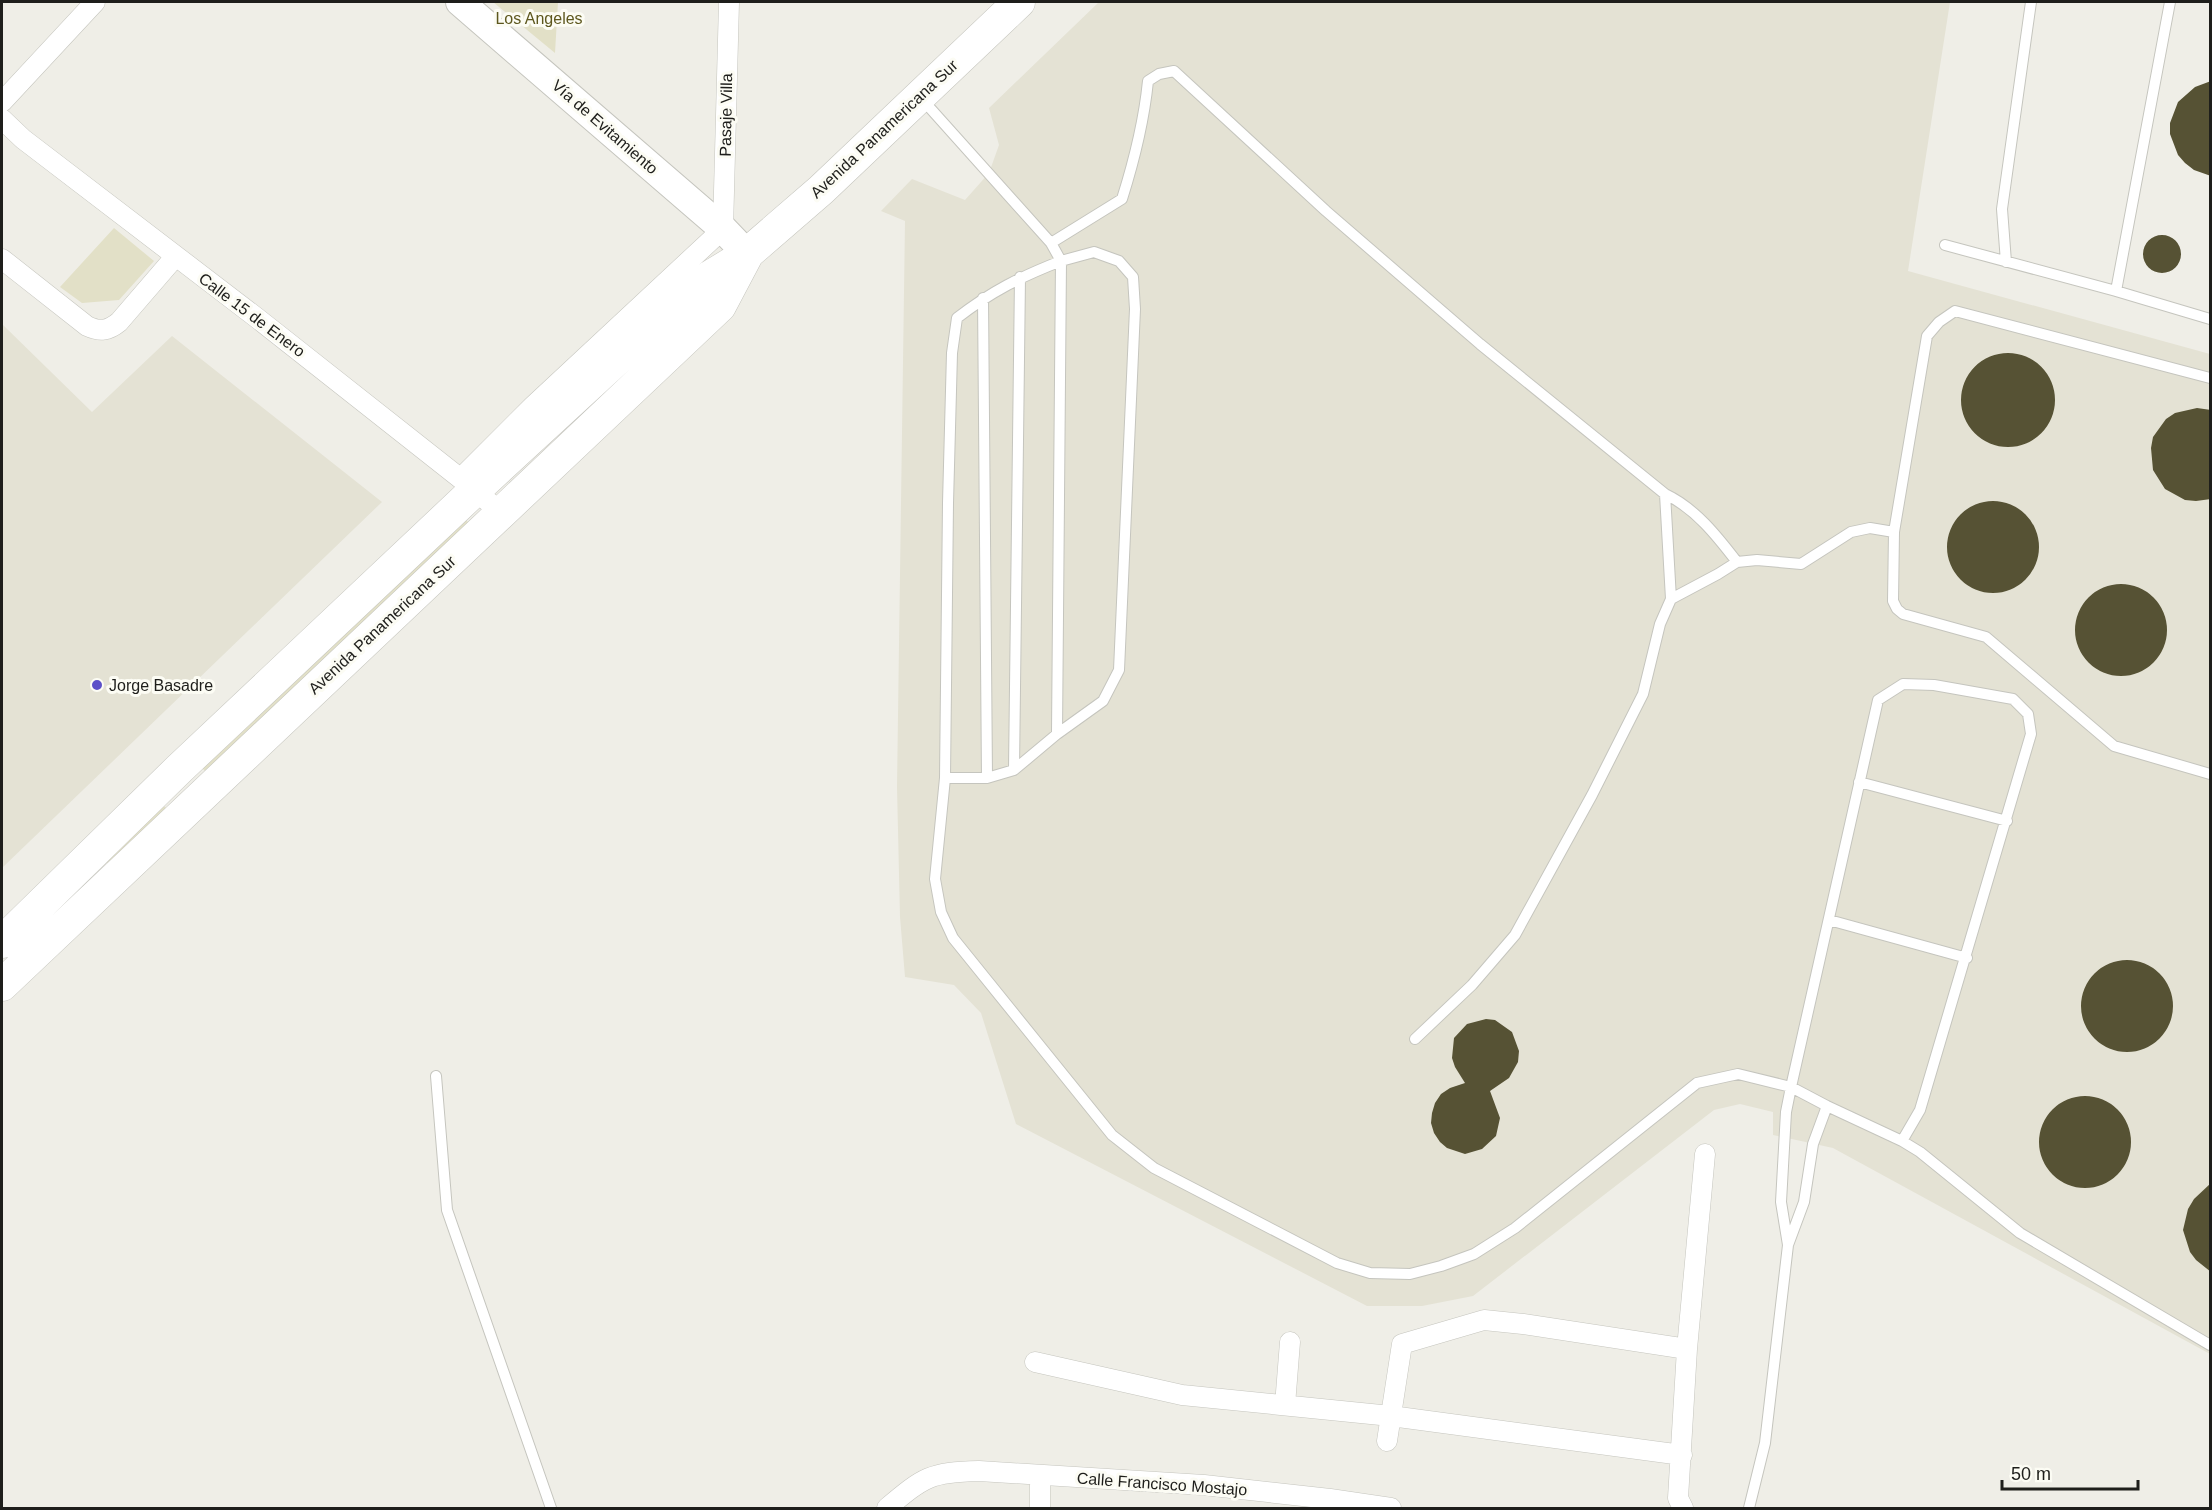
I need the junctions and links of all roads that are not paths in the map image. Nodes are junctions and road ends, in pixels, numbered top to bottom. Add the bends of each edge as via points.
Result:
1 (95, 2) edge
2 (460, 2) edge
3 (729, 2) edge
4 (1019, 2) edge
5 (2031, 2) edge
6 (2170, 2) edge
7 (920, 97) junction
8 (2, 102) edge
9 (2, 119) edge
10 (723, 229) junction
11 (1052, 243) junction
12 (1945, 245) dead end
13 (747, 254) junction
14 (175, 257) junction
15 (2, 258) edge
16 (1061, 261) junction
17 (2006, 262) junction
18 (1020, 277) junction
19 (2116, 291) junction
20 (983, 298) junction
21 (2211, 319) edge
22 (2211, 378) edge
23 (468, 484) junction
24 (1665, 494) junction
25 (501, 513) junction
26 (1894, 532) junction
27 (1737, 562) junction
28 (1671, 599) junction
29 (1057, 734) junction
30 (1014, 770) junction
31 (2211, 774) edge
32 (945, 778) junction
33 (987, 778) junction
34 (1859, 782) junction
35 (2007, 821) junction
36 (1829, 920) junction
37 (2, 942) edge
38 (1967, 958) junction
39 (2, 986) edge
40 (1414, 1039) dead end
41 (436, 1076) dead end
42 (1791, 1087) junction
43 (1827, 1106) junction
44 (1902, 1141) junction
45 (1705, 1154) dead end
46 (1788, 1245) junction
47 (1290, 1342) dead end
48 (2211, 1345) edge
49 (1686, 1349) junction
50 (1035, 1362) dead end
51 (1285, 1405) junction
52 (1391, 1416) junction
53 (1387, 1441) dead end
54 (1682, 1455) junction
55 (1040, 1475) junction
56 (1330, 1504) edge
57 (551, 1509) edge
58 (887, 1509) edge
59 (1040, 1509) edge
60 (1390, 1509) edge
61 (1683, 1509) edge
62 (1749, 1509) edge

1 - 8 street
2 - 10 main road, Vía de Evitamiento
3 - 10 street, Pasaje Villa
4 - 7 main road, Avenida Panamericana Sur
5 - 17 lane via 2001,209
6 - 19 lane
7 - 11 lane
7 - 13 main road, Avenida Panamericana Sur
9 - 14 street, Calle 15 de Enero
10 - 13 main road, Vía de Evitamiento
10 - 23 street, Avenida Panamericana Sur via 533,406
11 - 16 lane
11 - 24 lane via 1122,199 1146,107 1148,81 1174,71 1326,211 1480,344
12 - 17 lane
13 - 23 main road, Avenida Panamericana Sur via 701,282
13 - 25 main road, Avenida Panamericana Sur via 720,306
14 - 15 street via 119,322 104,330 87,326
14 - 23 street, Calle 15 de Enero
16 - 18 lane
16 - 29 lane
16 - 29 lane via 1094,252 1119,261 1133,277 1135,309 1119,670 1103,701
17 - 19 lane
18 - 20 lane
18 - 30 lane
19 - 21 lane
20 - 32 lane via 957,318 952,353
20 - 33 lane
22 - 26 lane via 1955,311 1927,336
23 - 25 street, Calle 15 de Enero
23 - 37 main road, Avenida Panamericana Sur
24 - 27 lane via 1711,529
24 - 28 lane
25 - 39 main road, Avenida Panamericana Sur
26 - 27 lane via 1870,528 1851,532 1801,564
26 - 31 lane via 1893,601 1903,614 1986,637 2114,746
27 - 28 lane
28 - 40 lane via 1660,624 1642,694 1515,935 1472,984
29 - 30 lane
30 - 33 lane
32 - 33 lane
32 - 42 lane via 935,879 941,912 953,938 1112,1135 1154,1168 1337,1263 1370,1273 1410,1274 1474,1254 1515,1228 1696,1083 1738,1074
34 - 35 lane
34 - 35 lane via 1878,700 1903,684 1934,685 2013,699 2028,714 2031,734
34 - 36 lane
35 - 38 lane
36 - 38 lane
36 - 42 lane
38 - 44 lane via 1920,1110
41 - 57 lane via 447,1210
42 - 43 lane
42 - 46 lane via 1781,1203
43 - 44 lane
43 - 46 lane via 1813,1144 1804,1202
44 - 48 lane via 2020,1233
45 - 49 street
46 - 62 lane via 1766,1443
47 - 51 street
49 - 52 street via 1484,1320 1402,1344
49 - 54 street
50 - 51 street via 1182,1395
51 - 52 street
52 - 53 street
52 - 54 street
54 - 61 street via 1678,1498
55 - 56 street, Calle Francisco Mostajo via 1204,1485
55 - 58 street, Calle Francisco Mostajo via 979,1471 932,1475
55 - 59 street
56 - 60 street, Calle Francisco Mostajo

